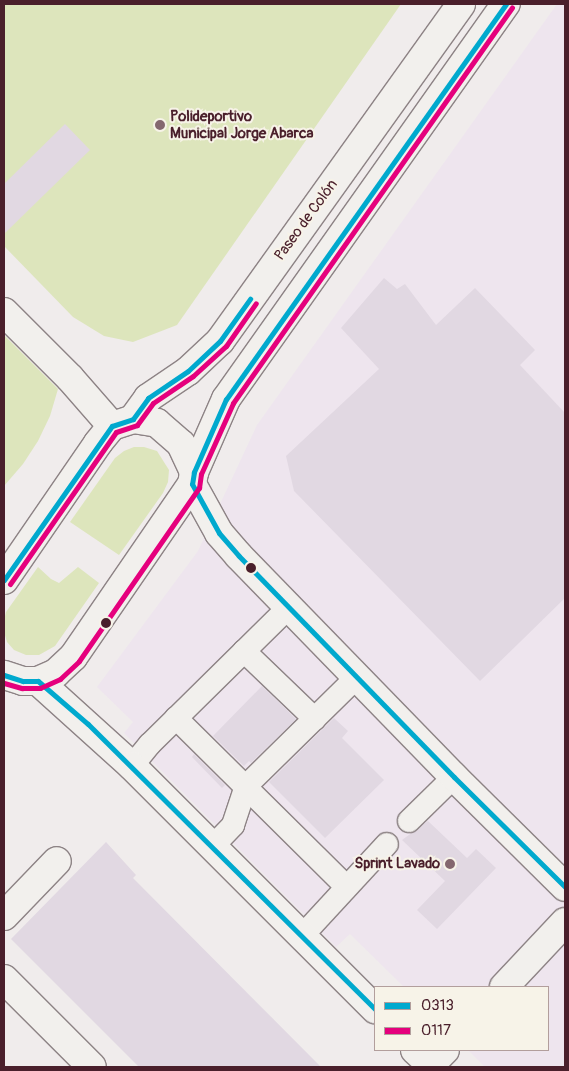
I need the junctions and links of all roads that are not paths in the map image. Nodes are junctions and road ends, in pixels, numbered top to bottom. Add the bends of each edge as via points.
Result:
1 (461, 4) edge
2 (506, 4) edge
3 (4, 312) edge
4 (123, 422) junction
5 (193, 478) junction
6 (4, 580) edge
7 (289, 607) junction
8 (244, 651) junction
9 (358, 678) junction
10 (17, 684) edge
11 (176, 718) junction
12 (315, 719) junction
13 (132, 766) junction
14 (454, 777) junction
15 (246, 786) junction
16 (409, 821) dead end
17 (387, 844) dead end
18 (213, 846) junction
19 (57, 861) dead end
20 (347, 887) junction
21 (565, 887) edge
22 (4, 916) edge
23 (565, 922) edge
24 (302, 936) junction
25 (4, 980) edge
26 (505, 986) edge
27 (374, 1008) edge
28 (92, 1067) edge

1 - 4 street, Paseo de Colón via 220,341 188,371 148,398
2 - 5 street via 226,399
3 - 4 street via 70,378
4 - 5 street via 157,423 181,444
4 - 6 street, Paseo de Colón via 98,443
5 - 7 street via 219,533
5 - 10 street via 73,656 56,672
7 - 8 lane
7 - 9 street
8 - 11 lane
8 - 12 lane
9 - 12 lane
9 - 14 street
10 - 13 street
11 - 13 lane
11 - 15 lane
12 - 15 lane
13 - 18 street
14 - 16 lane
14 - 21 street
15 - 18 lane via 233,825
15 - 20 lane
17 - 20 lane
18 - 24 street
19 - 22 street
20 - 24 lane
23 - 26 street
24 - 27 street
25 - 28 street

